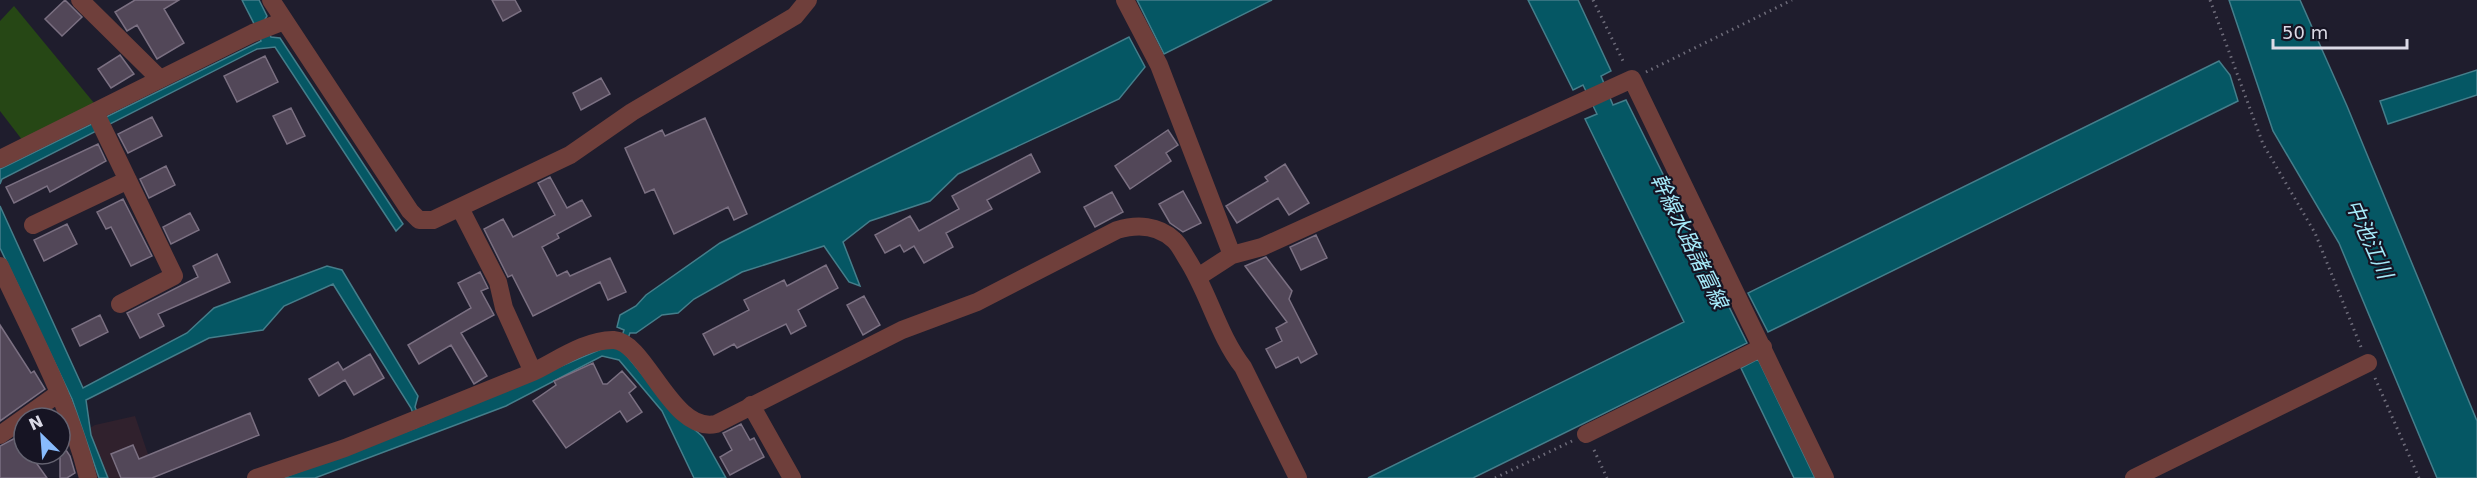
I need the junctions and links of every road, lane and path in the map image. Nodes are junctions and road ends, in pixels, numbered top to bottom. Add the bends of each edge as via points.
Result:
1 (80, 0) edge
2 (271, 0) edge
3 (808, 0) edge
4 (1125, 0) edge
5 (1593, 0) edge
6 (1792, 0) edge
7 (2210, 0) edge
8 (284, 21) junction
9 (160, 79) junction
10 (1632, 79) junction
11 (95, 112) junction
12 (0, 159) edge
13 (128, 180) junction
14 (460, 208) junction
15 (33, 225) dead end
16 (1232, 255) junction
17 (0, 266) edge
18 (1198, 277) junction
19 (120, 304) dead end
20 (1763, 347) junction
21 (2368, 363) junction
22 (533, 372) junction
23 (59, 393) junction
24 (751, 405) junction
25 (1586, 434) junction
26 (0, 435) edge
27 (88, 478) edge
28 (255, 478) edge
29 (792, 478) edge
30 (1298, 478) edge
31 (1495, 478) edge
32 (1607, 478) edge
33 (1825, 478) edge
34 (2134, 478) edge
35 (2419, 478) edge

1 - 9 street
2 - 8 street
3 - 14 street via 795,16 632,112 570,154
4 - 16 street via 1159,64
5 - 10 path
6 - 10 path
7 - 21 path via 2263,144 2315,233
8 - 9 street
8 - 14 street via 410,211 419,220 433,220
9 - 11 street
10 - 16 street via 1262,247
10 - 20 street
11 - 12 street
11 - 13 street
13 - 15 street
13 - 19 street via 174,276
14 - 22 street via 498,282 504,308
16 - 18 street
17 - 23 street
18 - 24 street via 1174,240 1154,228 1132,226 1117,230 977,302 902,330
18 - 30 street
20 - 25 street
20 - 33 street
21 - 34 street
21 - 35 path
22 - 24 street via 600,341 623,344 677,407 699,424 716,424
22 - 28 street via 345,448
23 - 26 street
23 - 27 street
24 - 29 street
25 - 31 path
25 - 32 path

